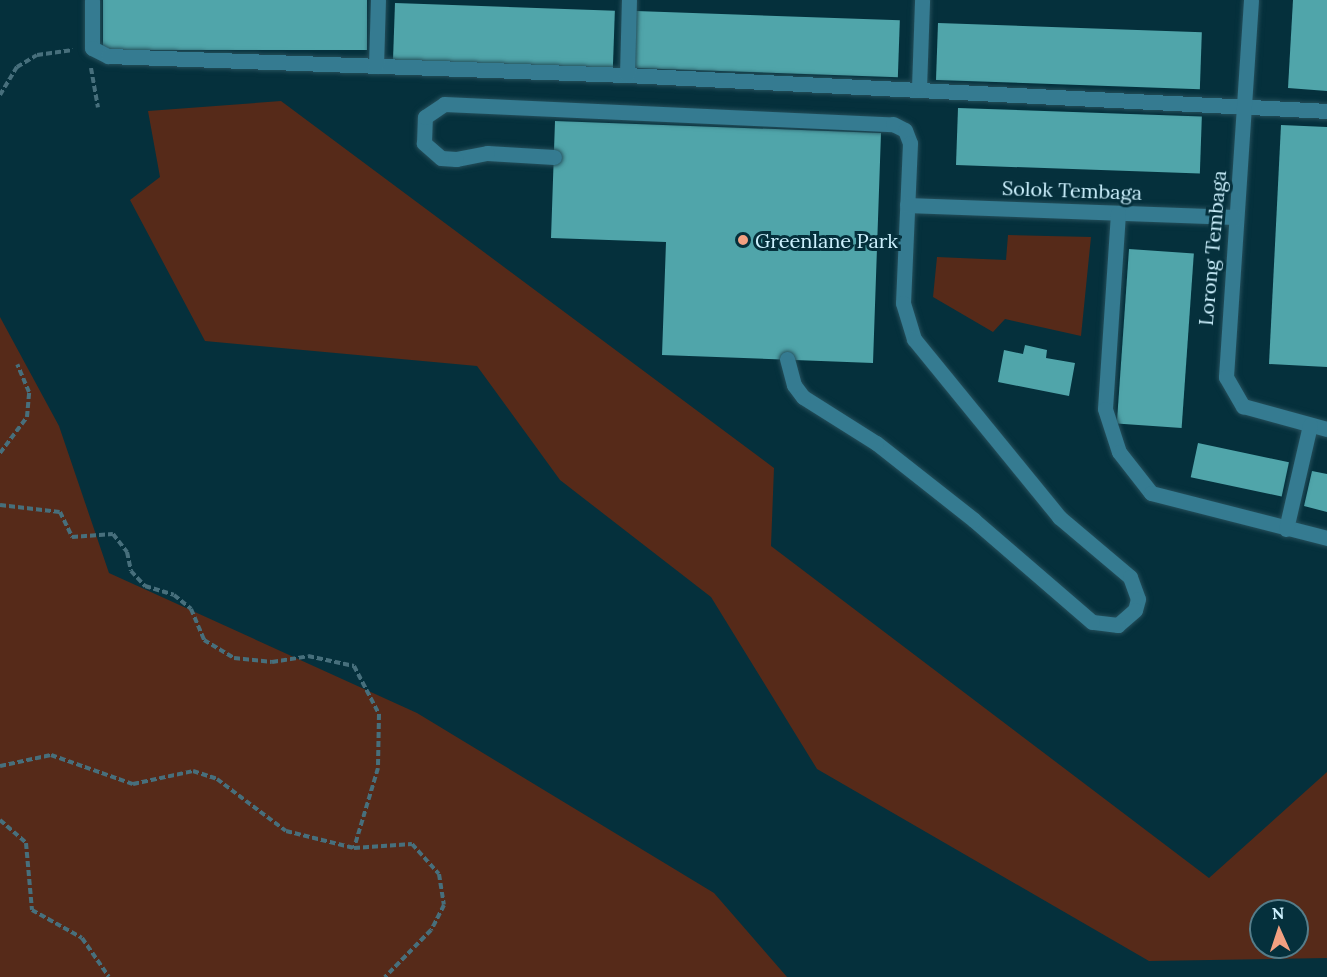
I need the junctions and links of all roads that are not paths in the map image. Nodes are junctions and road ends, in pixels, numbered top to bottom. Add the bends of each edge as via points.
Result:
1 (92, 0) edge
2 (378, 0) edge
3 (629, 0) edge
4 (922, 0) edge
5 (1251, 0) edge
6 (376, 66) junction
7 (627, 75) junction
8 (919, 88) junction
9 (1244, 106) junction
10 (1327, 111) edge
11 (554, 157) dead end
12 (907, 205) junction
13 (1118, 213) junction
14 (1235, 217) junction
15 (787, 359) dead end
16 (1310, 425) junction
17 (1327, 429) edge
18 (1286, 529) junction
19 (1327, 538) edge

1 - 6 street via 92,48 108,56
2 - 6 street
3 - 7 street
4 - 8 street
5 - 9 street, Lorong Tembaga
6 - 7 street
7 - 8 street
8 - 9 street
9 - 10 street
9 - 14 street, Lorong Tembaga
11 - 12 street via 487,153 441,158 424,143 425,117 444,104 893,124 905,130 910,143
12 - 13 street, Solok Tembaga
12 - 15 street via 903,303 914,339 1059,517 1130,577 1138,599 1129,619 1118,625 1102,626 1086,617 974,520 876,443 803,397 794,385
13 - 14 street, Solok Tembaga
13 - 18 street via 1105,409 1119,452 1150,493
14 - 16 street, Lorong Tembaga via 1226,377 1243,406
16 - 17 street, Lorong Tembaga
16 - 18 street
18 - 19 street

